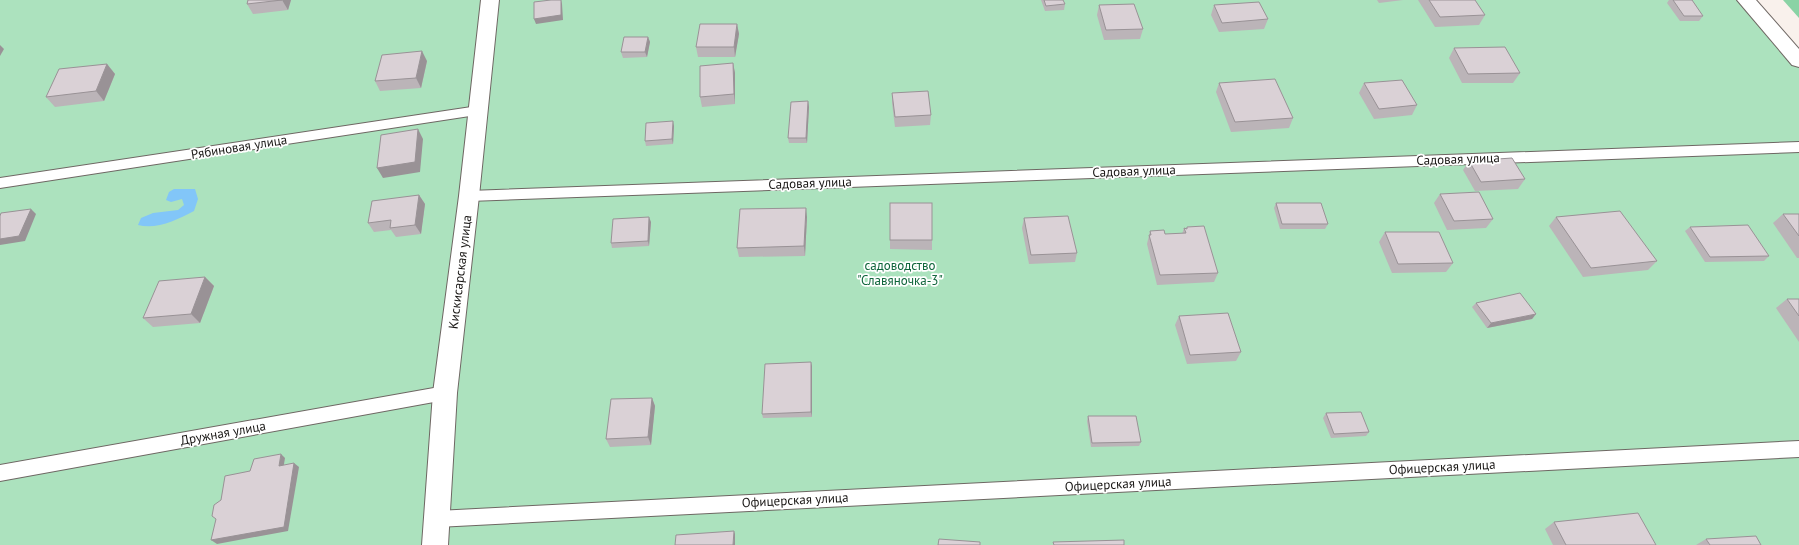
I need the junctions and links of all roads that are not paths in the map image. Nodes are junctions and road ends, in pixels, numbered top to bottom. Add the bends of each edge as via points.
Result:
1 (490, 0) edge
2 (1746, 0) edge
3 (1799, 61) edge
4 (478, 111) junction
5 (1799, 147) edge
6 (0, 183) edge
7 (469, 196) junction
8 (445, 393) junction
9 (1799, 449) edge
10 (0, 473) edge
11 (437, 519) junction
12 (435, 545) edge

1 - 4 street, Кискисарская улица
2 - 3 street
4 - 6 lane, Рябиновая улица
4 - 7 street, Кискисарская улица
5 - 7 lane, Садовая улица
7 - 8 street, Кискисарская улица
8 - 10 lane, Дружная улица
8 - 11 street, Кискисарская улица
9 - 11 lane, Офицерская улица
11 - 12 street, Кискисарская улица

